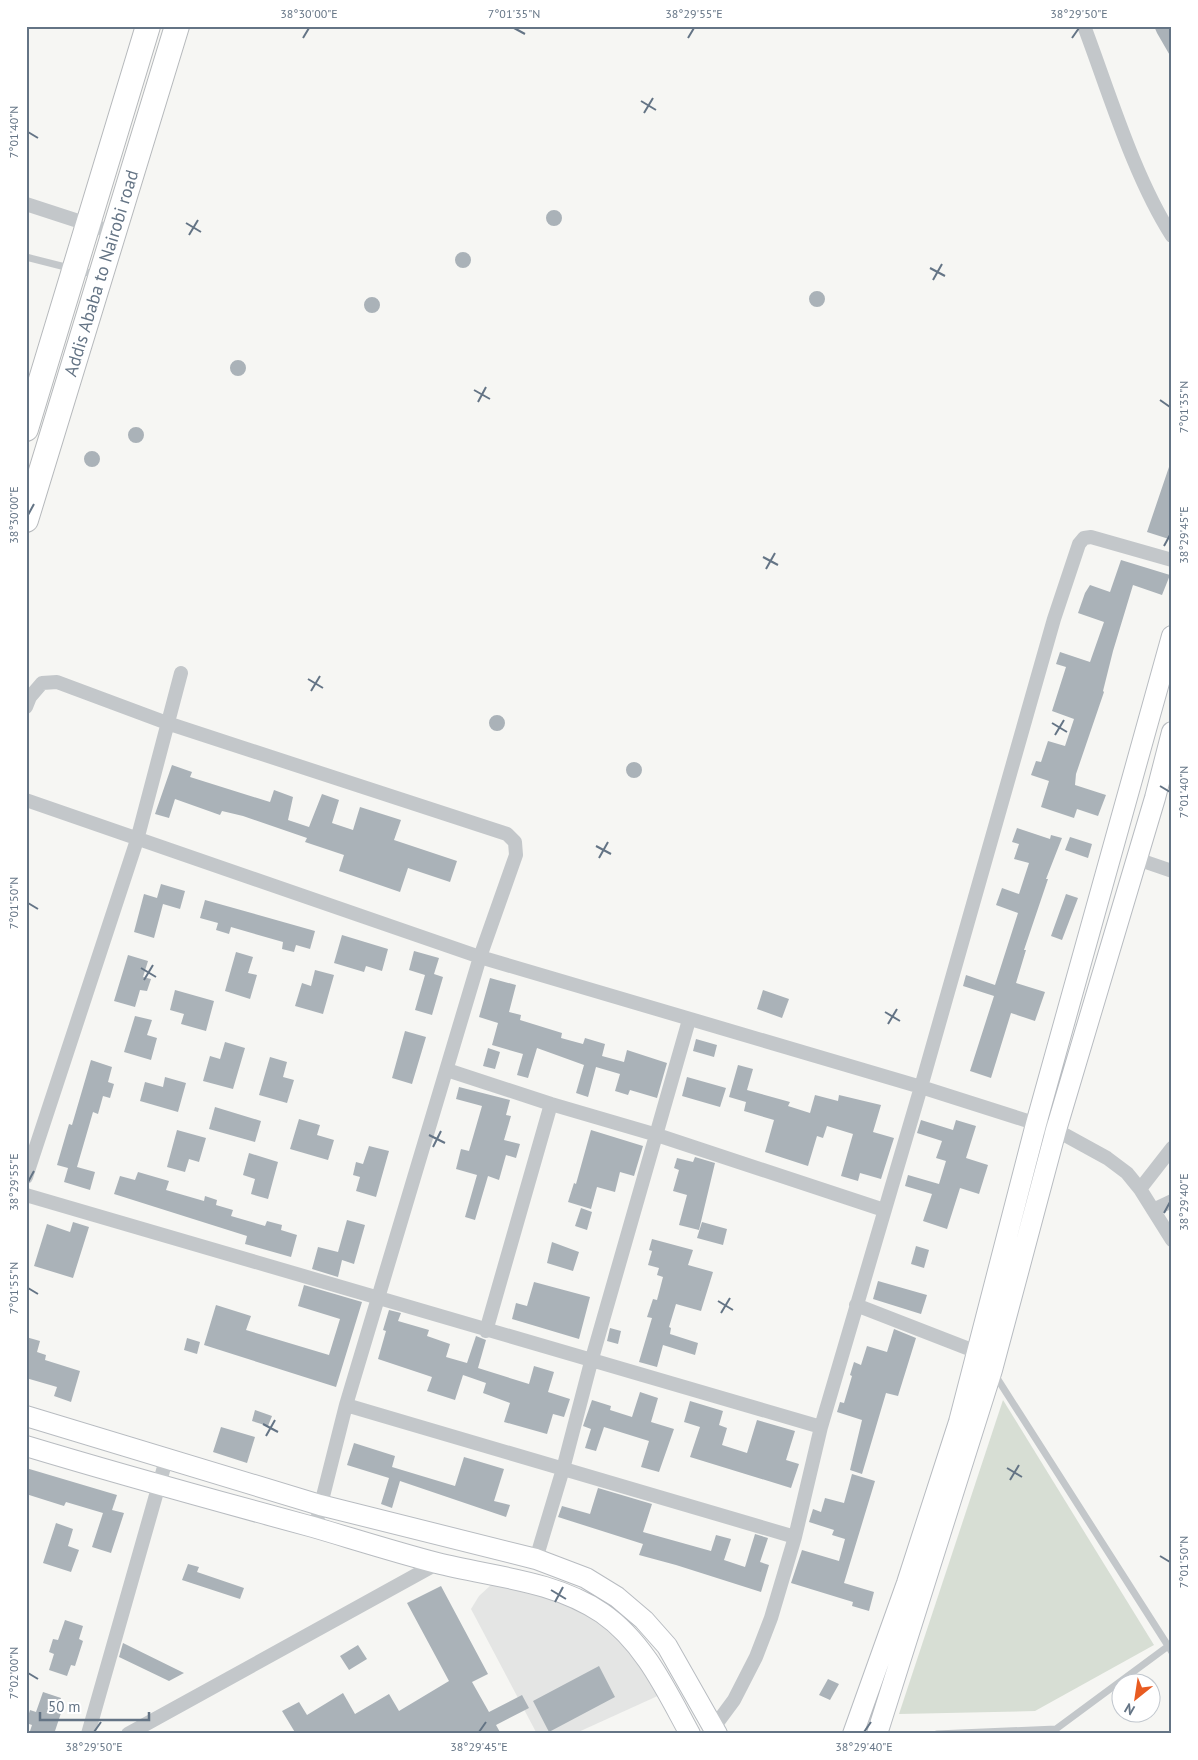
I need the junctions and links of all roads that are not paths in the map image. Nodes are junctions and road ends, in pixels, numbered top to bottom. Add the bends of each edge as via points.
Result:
1 (148, 26) edge
2 (177, 26) edge
3 (1084, 26) edge
4 (26, 204) edge
5 (89, 225) junction
6 (116, 233) junction
7 (1172, 236) edge
8 (26, 257) edge
9 (76, 269) junction
10 (100, 276) junction
11 (26, 430) edge
12 (26, 520) edge
13 (1172, 560) edge
14 (1172, 636) edge
15 (181, 673) dead end
16 (26, 707) edge
17 (167, 722) junction
18 (1172, 732) edge
19 (26, 800) edge
20 (137, 840) junction
21 (1137, 859) junction
22 (1172, 871) edge
23 (480, 957) junction
24 (689, 1020) junction
25 (448, 1070) junction
26 (921, 1087) junction
27 (551, 1104) junction
28 (1036, 1124) junction
29 (1056, 1130) junction
30 (657, 1135) junction
31 (1172, 1148) edge
32 (26, 1177) edge
33 (1140, 1190) junction
34 (26, 1195) edge
35 (1172, 1201) edge
36 (884, 1210) junction
37 (1153, 1210) junction
38 (1172, 1240) edge
39 (378, 1299) junction
40 (856, 1305) junction
41 (486, 1331) junction
42 (978, 1352) junction
43 (591, 1362) junction
44 (992, 1370) junction
45 (346, 1405) junction
46 (26, 1416) edge
47 (821, 1427) junction
48 (26, 1446) edge
49 (166, 1460) junction
50 (564, 1469) junction
51 (158, 1486) junction
52 (320, 1505) junction
53 (315, 1528) junction
54 (795, 1537) junction
55 (536, 1559) junction
56 (438, 1563) junction
57 (556, 1566) junction
58 (551, 1590) junction
59 (1171, 1647) edge
60 (716, 1730) edge
61 (1057, 1731) edge
62 (88, 1734) edge
63 (128, 1734) edge
64 (690, 1734) edge
65 (853, 1734) edge
66 (877, 1734) edge
67 (937, 1734) edge

1 - 5 highway, Addis Ababa to Nairobi road
2 - 6 highway, Addis Ababa to Nairobi road
3 - 7 street via 1135,159 1161,220
4 - 5 street
5 - 6 street
5 - 9 highway, Addis Ababa to Nairobi road
6 - 10 highway, Addis Ababa to Nairobi road
8 - 9 lane
9 - 10 lane
9 - 11 highway, Addis Ababa to Nairobi road
10 - 12 highway, Addis Ababa to Nairobi road
13 - 26 street via 1091,537 1084,538 1079,544 1054,619
14 - 28 main road
15 - 17 street
16 - 17 street via 42,683 57,682
17 - 20 street
17 - 23 street via 507,834 515,842 516,855
18 - 21 main road
19 - 20 street
20 - 23 street
20 - 32 street
21 - 22 street
21 - 29 main road
23 - 24 street
23 - 25 street
24 - 26 street
24 - 30 street
25 - 27 street
25 - 39 street
26 - 28 street
26 - 36 street
27 - 30 street
27 - 41 street
28 - 29 street
28 - 42 main road
29 - 33 street via 1107,1158 1127,1173
29 - 44 main road
30 - 36 street
30 - 43 street
31 - 33 street
33 - 37 street
34 - 39 street
35 - 37 street
36 - 40 street
37 - 38 street
39 - 41 street
39 - 45 street
40 - 42 street
40 - 47 street
41 - 43 street
42 - 44 street
42 - 65 main road via 910,1574
43 - 47 street
43 - 50 street
44 - 59 lane
44 - 66 main road
45 - 50 street
45 - 52 street
46 - 49 main road
47 - 54 street
48 - 51 main road
49 - 51 street
49 - 52 main road
50 - 54 street
50 - 55 street
51 - 53 main road
51 - 62 street
52 - 53 street
52 - 55 main road
53 - 56 main road
54 - 60 street via 756,1657
55 - 57 main road
56 - 58 main road
56 - 63 street
57 - 58 main road
57 - 60 main road via 586,1578 617,1597 644,1620 666,1646
58 - 64 main road via 601,1613 626,1632 659,1677
59 - 61 lane
61 - 67 lane

